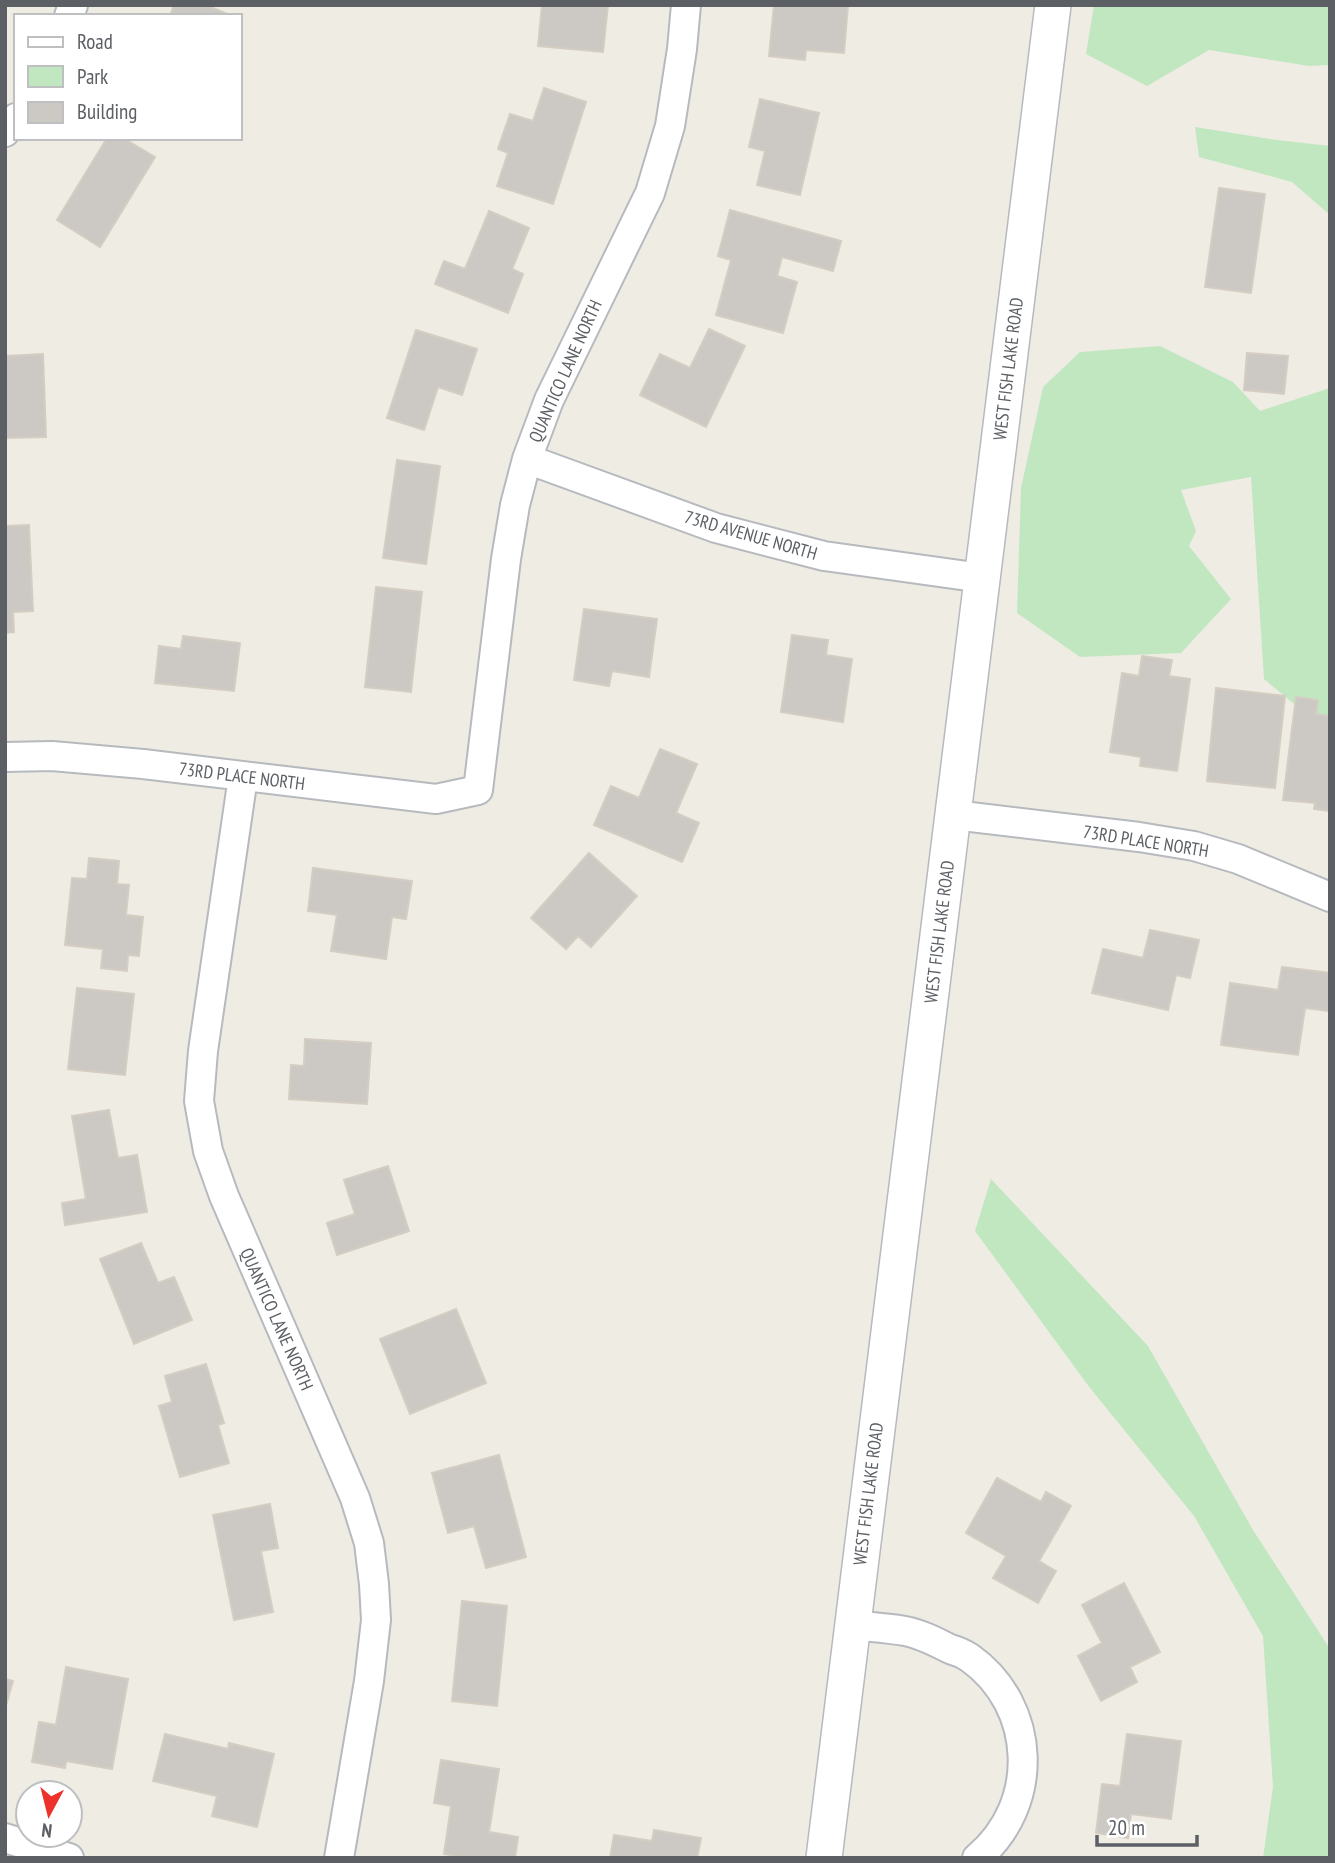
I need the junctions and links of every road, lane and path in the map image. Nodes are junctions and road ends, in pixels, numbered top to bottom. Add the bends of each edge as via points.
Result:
1 (686, 5) edge
2 (1053, 5) edge
3 (527, 459) junction
4 (982, 578) junction
5 (5, 757) edge
6 (243, 776) junction
7 (478, 790) joint
8 (954, 815) junction
9 (1330, 897) edge
10 (852, 1625) junction
11 (7, 1845) edge
12 (69, 1858) edge
13 (339, 1858) edge
14 (824, 1858) edge
15 (977, 1858) edge

1 - 3 street, QUANTICO LANE NORTH via 670,127 650,193 549,400
2 - 4 street, WEST FISH LAKE ROAD
3 - 4 street, 73RD AVENUE NORTH via 716,528 824,556
3 - 7 street, QUANTICO LANE NORTH via 506,559
4 - 8 street, WEST FISH LAKE ROAD
5 - 6 street, 73RD PLACE NORTH via 52,756
6 - 7 street, 73RD PLACE NORTH via 436,799
6 - 13 street, QUANTICO LANE NORTH via 199,1101 208,1151 224,1196 355,1499 369,1544 376,1620
8 - 9 street, 73RD PLACE NORTH via 1194,846
8 - 10 street, WEST FISH LAKE ROAD
10 - 14 street, WEST FISH LAKE ROAD
10 - 15 street via 907,1631 933,1640 969,1658 1000,1687 1020,1727 1023,1769 1017,1802 1002,1832
11 - 12 street

